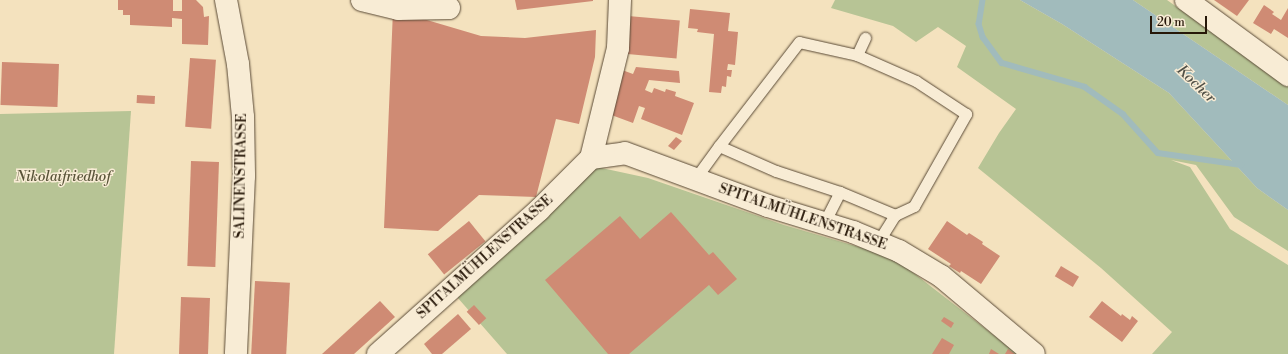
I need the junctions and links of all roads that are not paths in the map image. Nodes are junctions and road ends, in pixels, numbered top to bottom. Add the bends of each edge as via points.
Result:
1 (226, 0) edge
2 (362, 0) edge
3 (620, 0) edge
4 (1186, 0) edge
5 (449, 8) dead end
6 (865, 38) dead end
7 (857, 55) junction
8 (1288, 75) edge
9 (719, 146) junction
10 (591, 158) junction
11 (695, 179) junction
12 (840, 192) junction
13 (895, 215) junction
14 (824, 223) junction
15 (878, 242) junction
16 (236, 354) edge
17 (378, 354) edge
18 (1034, 354) edge

1 - 16 street, SALINENSTRASSE via 238,64 243,116 244,176
2 - 5 street via 398,10
3 - 10 street via 618,48
4 - 8 street
6 - 7 lane
7 - 9 lane via 799,42
7 - 13 lane via 916,81 966,114 914,206
9 - 11 lane
9 - 12 lane via 776,171
10 - 11 street, SPITALMÜHLENSTRASSE via 625,153
10 - 17 street, SPITALMÜHLENSTRASSE via 539,210
11 - 14 street, SPITALMÜHLENSTRASSE
12 - 13 lane
12 - 14 lane
13 - 15 lane
14 - 15 street, SPITALMÜHLENSTRASSE
15 - 18 street, SPITALMÜHLENSTRASSE via 899,250 941,276

